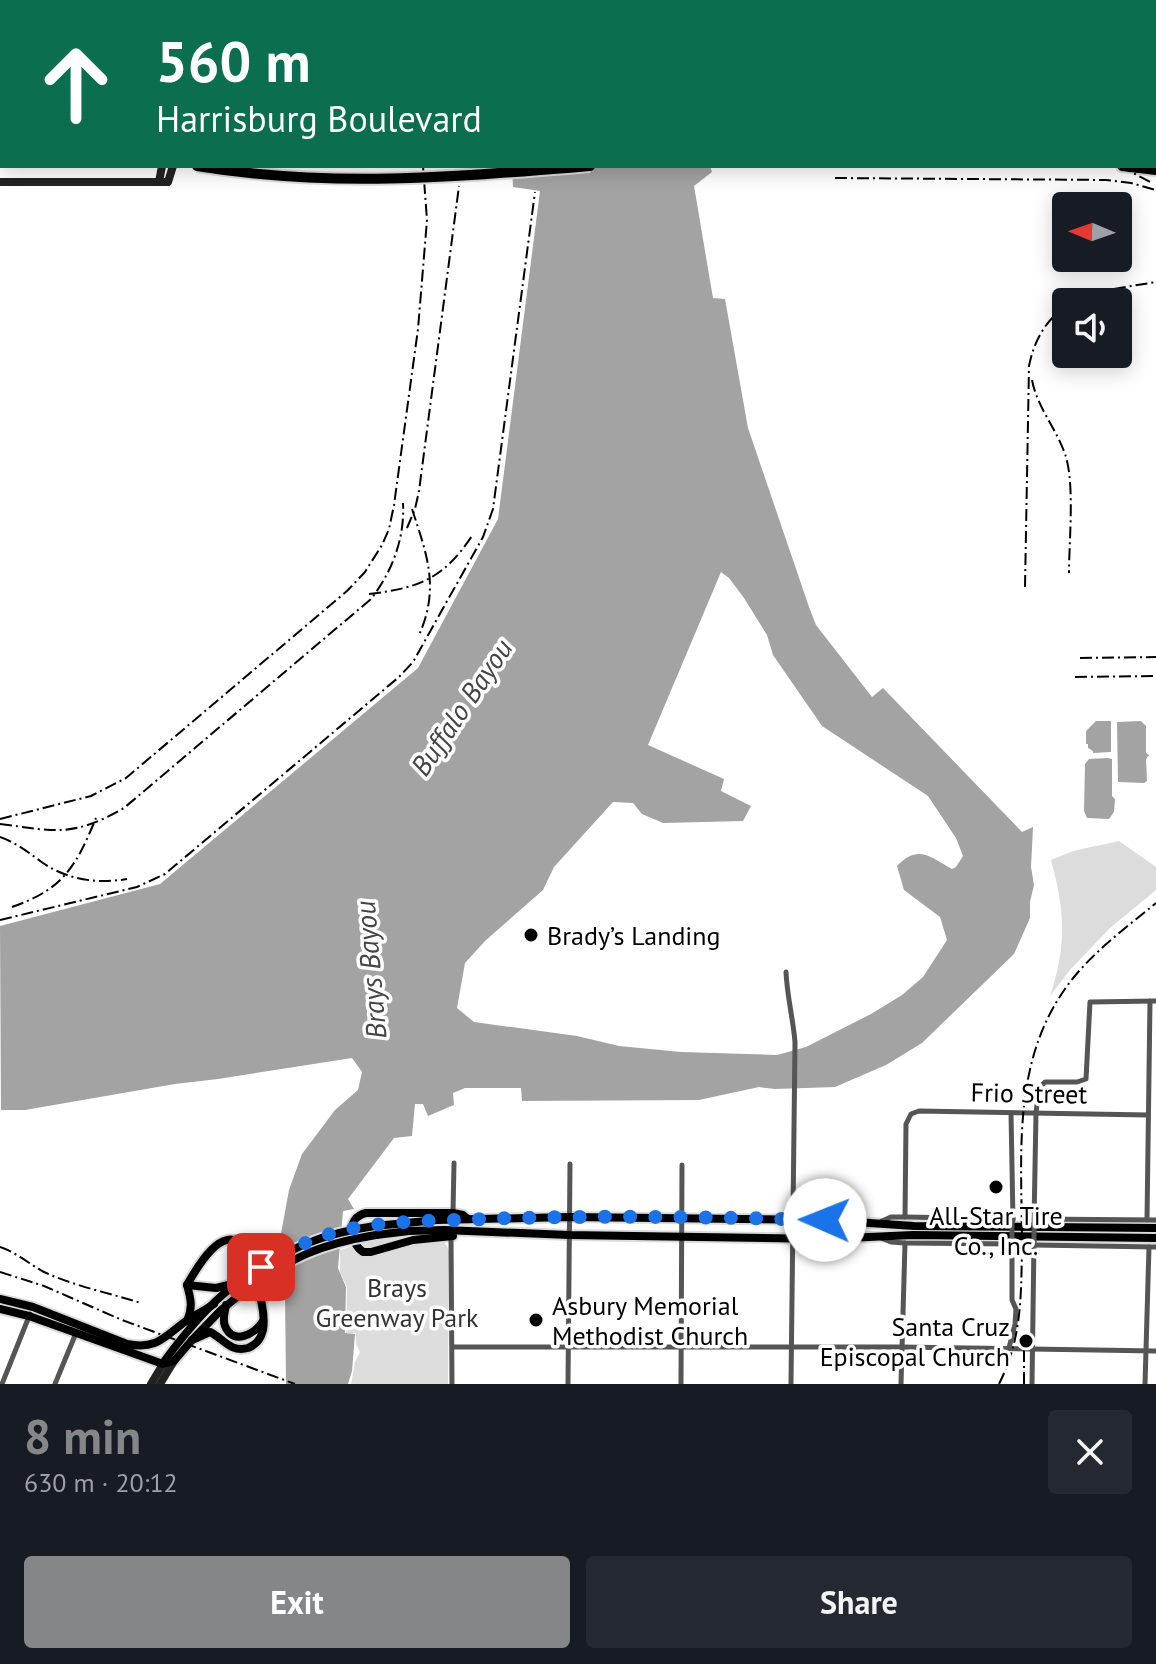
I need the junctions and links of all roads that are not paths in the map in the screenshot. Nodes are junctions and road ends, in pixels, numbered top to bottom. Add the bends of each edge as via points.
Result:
1 (162, 168) edge
2 (172, 168) edge
3 (212, 168) edge
4 (565, 168) edge
5 (0, 182) edge
6 (159, 182) junction
7 (786, 972) dead end
8 (1153, 1001) edge
9 (1011, 1113) junction
10 (1036, 1113) junction
11 (1148, 1115) junction
12 (454, 1163) dead end
13 (570, 1164) dead end
14 (682, 1165) dead end
15 (453, 1213) junction
16 (569, 1217) junction
17 (905, 1217) junction
18 (682, 1218) junction
19 (469, 1220) junction
20 (794, 1220) junction
21 (1012, 1220) junction
22 (1147, 1220) junction
23 (1156, 1220) edge
24 (1034, 1221) junction
25 (877, 1224) junction
26 (1156, 1228) edge
27 (375, 1230) junction
28 (485, 1231) junction
29 (569, 1235) junction
30 (451, 1236) junction
31 (876, 1236) junction
32 (682, 1237) junction
33 (794, 1238) junction
34 (1156, 1238) edge
35 (905, 1243) junction
36 (1012, 1243) junction
37 (1034, 1243) junction
38 (1152, 1247) edge
39 (240, 1281) junction
40 (187, 1285) junction
41 (0, 1299) edge
42 (214, 1304) junction
43 (226, 1305) junction
44 (0, 1309) edge
45 (31, 1312) junction
46 (187, 1321) junction
47 (264, 1321) junction
48 (77, 1329) junction
49 (192, 1340) junction
50 (453, 1347) junction
51 (568, 1347) junction
52 (682, 1347) junction
53 (792, 1347) junction
54 (901, 1347) junction
55 (1009, 1348) junction
56 (1032, 1350) junction
57 (1146, 1350) junction
58 (1156, 1351) edge
59 (174, 1361) junction
60 (163, 1364) junction
61 (2, 1384) edge
62 (55, 1384) edge
63 (151, 1384) edge
64 (160, 1384) edge
65 (452, 1384) edge
66 (568, 1384) edge
67 (681, 1384) edge
68 (791, 1384) edge
69 (901, 1384) edge
70 (1032, 1384) edge
71 (1145, 1384) edge

1 - 6 main road
2 - 6 main road via 168,182
3 - 4 highway, bridge via 341,180
5 - 6 main road
7 - 20 street via 795,1042
8 - 10 street via 1090,1002 1086,1079 1041,1084
8 - 11 street
9 - 10 street, Frio Street
9 - 17 street, Frio Street via 911,1114 906,1124
9 - 21 street
10 - 11 street, Frio Street
10 - 24 street
11 - 22 street
12 - 15 street
13 - 16 street
14 - 18 street
15 - 19 main road
15 - 30 main road via 366,1213 352,1225 355,1245 363,1252
16 - 18 main road
16 - 19 main road
16 - 29 street
17 - 21 street
17 - 25 street
18 - 20 main road
18 - 32 street
19 - 27 main road via 408,1222
20 - 25 main road
20 - 33 street
21 - 36 street, bridge
22 - 23 street
22 - 24 street
24 - 37 street, bridge
25 - 26 main road
27 - 28 main road
27 - 39 main road, bridge via 347,1230 315,1239
27 - 43 main road, bridge via 279,1266
28 - 29 main road
28 - 30 main road
29 - 32 main road
29 - 51 street
30 - 50 street
31 - 33 main road
31 - 34 main road
31 - 35 street
32 - 33 main road
32 - 52 street
33 - 53 street
35 - 36 street
35 - 54 street
36 - 55 street via 1016,1309
37 - 38 street
37 - 56 street
38 - 57 street
39 - 40 main road via 216,1288
39 - 42 main road
40 - 46 main road
40 - 47 main road via 218,1243 237,1241 251,1263
41 - 45 main road
42 - 46 main road
42 - 60 main road
43 - 47 main road via 224,1322 232,1334 250,1335
43 - 49 main road
44 - 45 main road
45 - 48 main road
45 - 61 street
46 - 48 main road via 150,1346
47 - 49 main road via 261,1338 248,1348 228,1347 210,1332
48 - 60 main road
48 - 62 street
49 - 59 main road
50 - 51 street
50 - 65 street
51 - 52 street
51 - 66 street
52 - 53 street
52 - 67 street
53 - 54 street
53 - 68 street
54 - 55 street
54 - 69 street
55 - 56 street
56 - 57 street
56 - 70 street
57 - 58 street
57 - 71 street
59 - 60 main road
59 - 64 main road
60 - 63 main road

